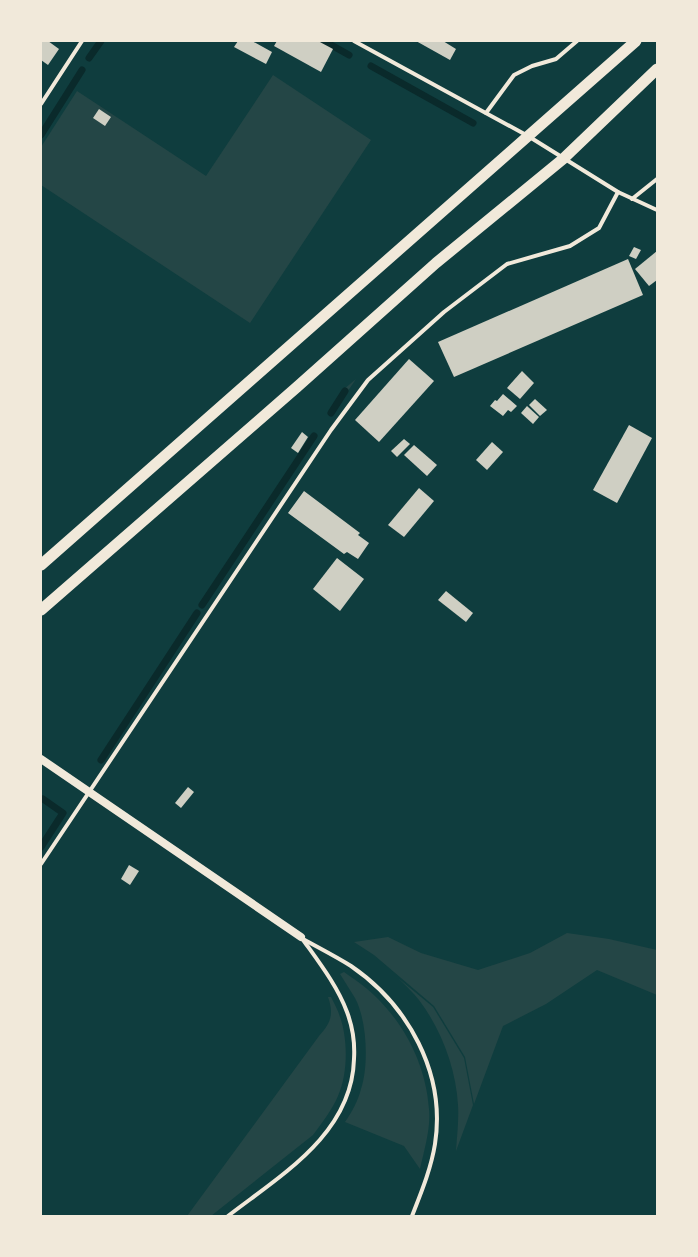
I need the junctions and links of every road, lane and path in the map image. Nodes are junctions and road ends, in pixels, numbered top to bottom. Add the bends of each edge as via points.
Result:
1 (82, 41) edge
2 (354, 41) edge
3 (577, 41) edge
4 (636, 41) edge
5 (657, 69) edge
6 (41, 104) edge
7 (486, 113) junction
8 (528, 136) junction
9 (563, 159) junction
10 (657, 179) edge
11 (618, 192) junction
12 (632, 198) junction
13 (657, 210) edge
14 (41, 565) edge
15 (41, 610) edge
16 (41, 759) edge
17 (88, 793) junction
18 (41, 864) edge
19 (301, 937) junction
20 (228, 1216) edge
21 (412, 1216) edge

1 - 6 street
2 - 7 street
3 - 7 street via 556,60 532,66 514,76
4 - 8 highway
5 - 9 highway
7 - 8 street
8 - 9 street
8 - 14 highway
9 - 11 street
9 - 15 highway via 436,263
10 - 12 street
11 - 12 street
11 - 17 street via 599,228 570,246 507,264 444,312 368,380 331,430
12 - 13 street
16 - 17 main road
17 - 18 street
17 - 19 main road
19 - 20 street via 333,983 347,1011 355,1051 350,1087 341,1111 324,1136 294,1164
19 - 21 street via 351,967 380,991 410,1026 423,1053 436,1101 436,1128 432,1158

